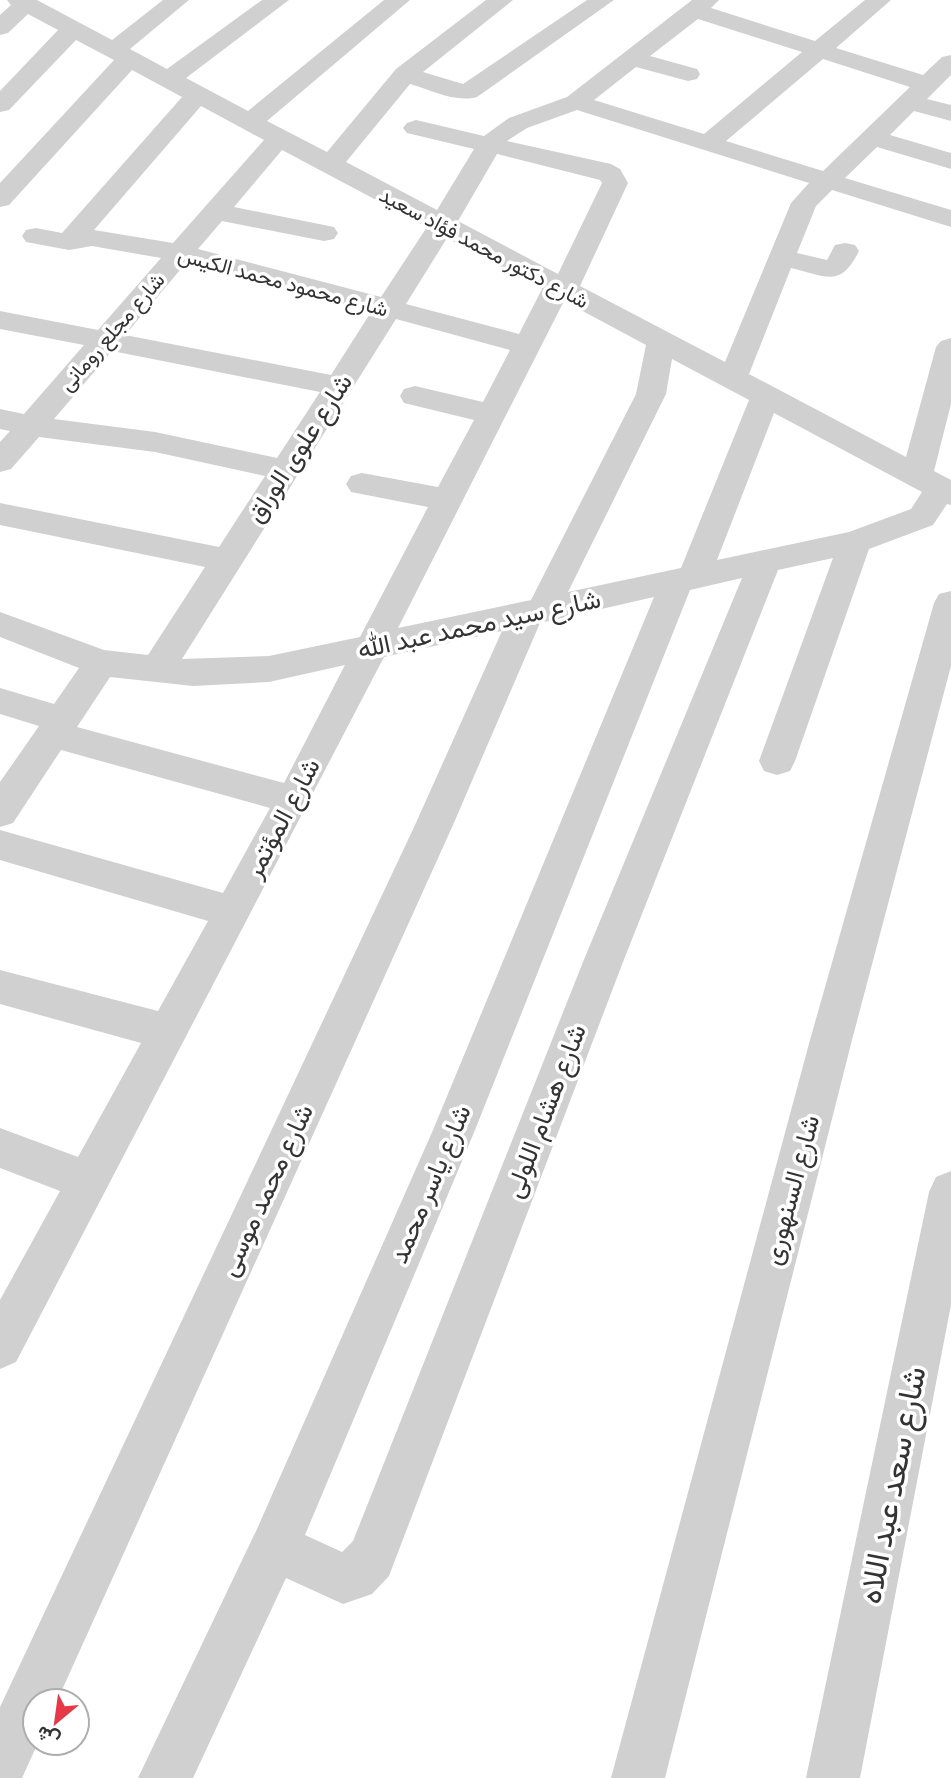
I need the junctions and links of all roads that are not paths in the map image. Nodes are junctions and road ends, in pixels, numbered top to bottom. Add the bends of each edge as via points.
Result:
1 (177, 0) edge
2 (276, 0) edge
3 (398, 0) edge
4 (501, 0) edge
5 (602, 0) edge
6 (879, 0) edge
7 (23, 2) edge
8 (701, 5) edge
9 (70, 19) junction
10 (0, 28) edge
11 (819, 50) junction
12 (122, 54) junction
13 (632, 58) junction
14 (951, 62) edge
15 (405, 74) junction
16 (688, 74) dead end
17 (169, 79) junction
18 (197, 94) junction
19 (919, 94) junction
20 (576, 102) junction
21 (0, 105) edge
22 (951, 113) edge
23 (250, 122) junction
24 (416, 128) dead end
25 (279, 138) junction
26 (873, 138) junction
27 (707, 144) junction
28 (489, 145) junction
29 (951, 161) edge
30 (330, 165) junction
31 (824, 182) junction
32 (0, 199) edge
33 (804, 203) junction
34 (831, 211) dead end
35 (216, 212) junction
36 (951, 219) edge
37 (442, 225) junction
38 (324, 233) dead end
39 (36, 236) dead end
40 (924, 237) dead end
41 (69, 242) junction
42 (951, 245) edge
43 (845, 251) dead end
44 (181, 253) junction
45 (782, 258) junction
46 (560, 289) junction
47 (388, 310) junction
48 (0, 320) edge
49 (102, 340) junction
50 (661, 342) junction
51 (527, 345) junction
52 (951, 347) edge
53 (732, 380) junction
54 (339, 386) junction
55 (415, 396) dead end
56 (765, 397) junction
57 (492, 415) junction
58 (0, 419) edge
59 (31, 426) junction
60 (0, 462) edge
61 (285, 470) junction
62 (362, 484) dead end
63 (936, 486) edge
64 (447, 500) junction
65 (0, 514) edge
66 (855, 542) junction
67 (227, 560) junction
68 (765, 562) junction
69 (685, 580) junction
70 (951, 603) edge
71 (535, 611) junction
72 (0, 624) edge
73 (372, 647) junction
74 (101, 663) junction
75 (156, 671) junction
76 (0, 701) edge
77 (57, 727) junction
78 (777, 761) dead end
79 (293, 800) junction
80 (0, 812) edge
81 (0, 845) edge
82 (232, 911) junction
83 (0, 986) edge
84 (168, 1032) junction
85 (0, 1148) edge
86 (88, 1181) junction
87 (951, 1192) edge
88 (3, 1332) edge
89 (275, 1547) junction
90 (0, 1766) edge
91 (165, 1778) edge
92 (638, 1778) edge
93 (833, 1778) edge

1 - 12 street
2 - 17 street
3 - 23 street
4 - 15 street
5 - 15 street via 468,92
6 - 11 street
7 - 9 street, شارع دكتور محمد فؤاد سعيد
7 - 10 street
8 - 11 street
8 - 13 street
9 - 12 street, شارع دكتور محمد فؤاد سعيد
9 - 21 street
11 - 19 street
11 - 27 street
12 - 17 street, شارع دكتور محمد فؤاد سعيد
12 - 32 street
13 - 16 street
13 - 20 street
14 - 19 street
15 - 30 street
17 - 18 street, شارع دكتور محمد فؤاد سعيد
18 - 23 street, شارع دكتور محمد فؤاد سعيد
18 - 41 street
19 - 22 street
19 - 26 street
20 - 27 street
20 - 28 street via 518,123
23 - 25 street, شارع دكتور محمد فؤاد سعيد
24 - 28 street
25 - 30 street, شارع دكتور محمد فؤاد سعيد
25 - 35 street, شارع مجلع رومانى
26 - 29 street
26 - 31 street
27 - 31 street
28 - 37 street, شارع علوى الوراق
28 - 46 street, شارع المؤتمر via 602,170 615,183
30 - 37 street, شارع دكتور محمد فؤاد سعيد
31 - 33 street
31 - 36 street
33 - 34 street
33 - 45 street
35 - 38 street
35 - 44 street, شارع مجلع رومانى
37 - 46 street, شارع دكتور محمد فؤاد سعيد
37 - 47 street, شارع علوى الوراق
39 - 41 street, شارع محمود محمد الكيس
40 - 42 street
41 - 44 street, شارع محمود محمد الكيس via 92,238
43 - 45 street via 831,269
44 - 47 street, شارع محمود محمد الكيس
44 - 49 street, شارع مجلع رومانى
45 - 53 street
46 - 50 street, شارع دكتور محمد فؤاد سعيد
46 - 51 street, شارع المؤتمر
47 - 51 street, شارع محمود محمد الكيس
47 - 54 street, شارع علوى الوراق
48 - 49 street
49 - 54 street
49 - 59 street, شارع مجلع رومانى
50 - 53 street, شارع دكتور محمد فؤاد سعيد
50 - 71 street, شارع محمد موسى via 651,394
51 - 57 street, شارع المؤتمر
52 - 63 street, شارع سيد محمد عبد الله
53 - 56 street, شارع دكتور محمد فؤاد سعيد
54 - 61 street, شارع علوى الوراق
55 - 57 street
56 - 63 street, شارع دكتور محمد فؤاد سعيد
56 - 69 street, شارع ياسر محمد
57 - 64 street, شارع المؤتمر
58 - 59 street
59 - 60 street, شارع مجلع رومانى
59 - 61 street via 155,442
61 - 67 street, شارع علوى الوراق
62 - 64 street
63 - 66 street, شارع سيد محمد عبد الله via 922,517
64 - 73 street, شارع المؤتمر
65 - 67 street
66 - 68 street, شارع سيد محمد عبد الله
66 - 78 street
67 - 75 street, شارع علوى الوراق
68 - 69 street, شارع سيد محمد عبد الله
68 - 89 street, شارع هشام اللولى via 371,1558 354,1576 343,1579
69 - 71 street, شارع سيد محمد عبد الله
69 - 89 street, شارع ياسر محمد
70 - 92 street, شارع السنهورى
71 - 73 street, شارع سيد محمد عبد الله
71 - 90 street, شارع محمد موسى
72 - 74 street, شارع سيد محمد عبد الله
73 - 75 street, شارع سيد محمد عبد الله via 269,668
73 - 79 street, شارع المؤتمر
74 - 75 street, شارع سيد محمد عبد الله
74 - 77 street
76 - 77 street
77 - 79 street
77 - 80 street
79 - 82 street, شارع المؤتمر
81 - 82 street
82 - 84 street, شارع المؤتمر
83 - 84 street
84 - 86 street, شارع المؤتمر
85 - 86 street
86 - 88 street, شارع المؤتمر
87 - 93 street, شارع سعد عبد اللاه
89 - 91 street, شارع ياسر محمد

